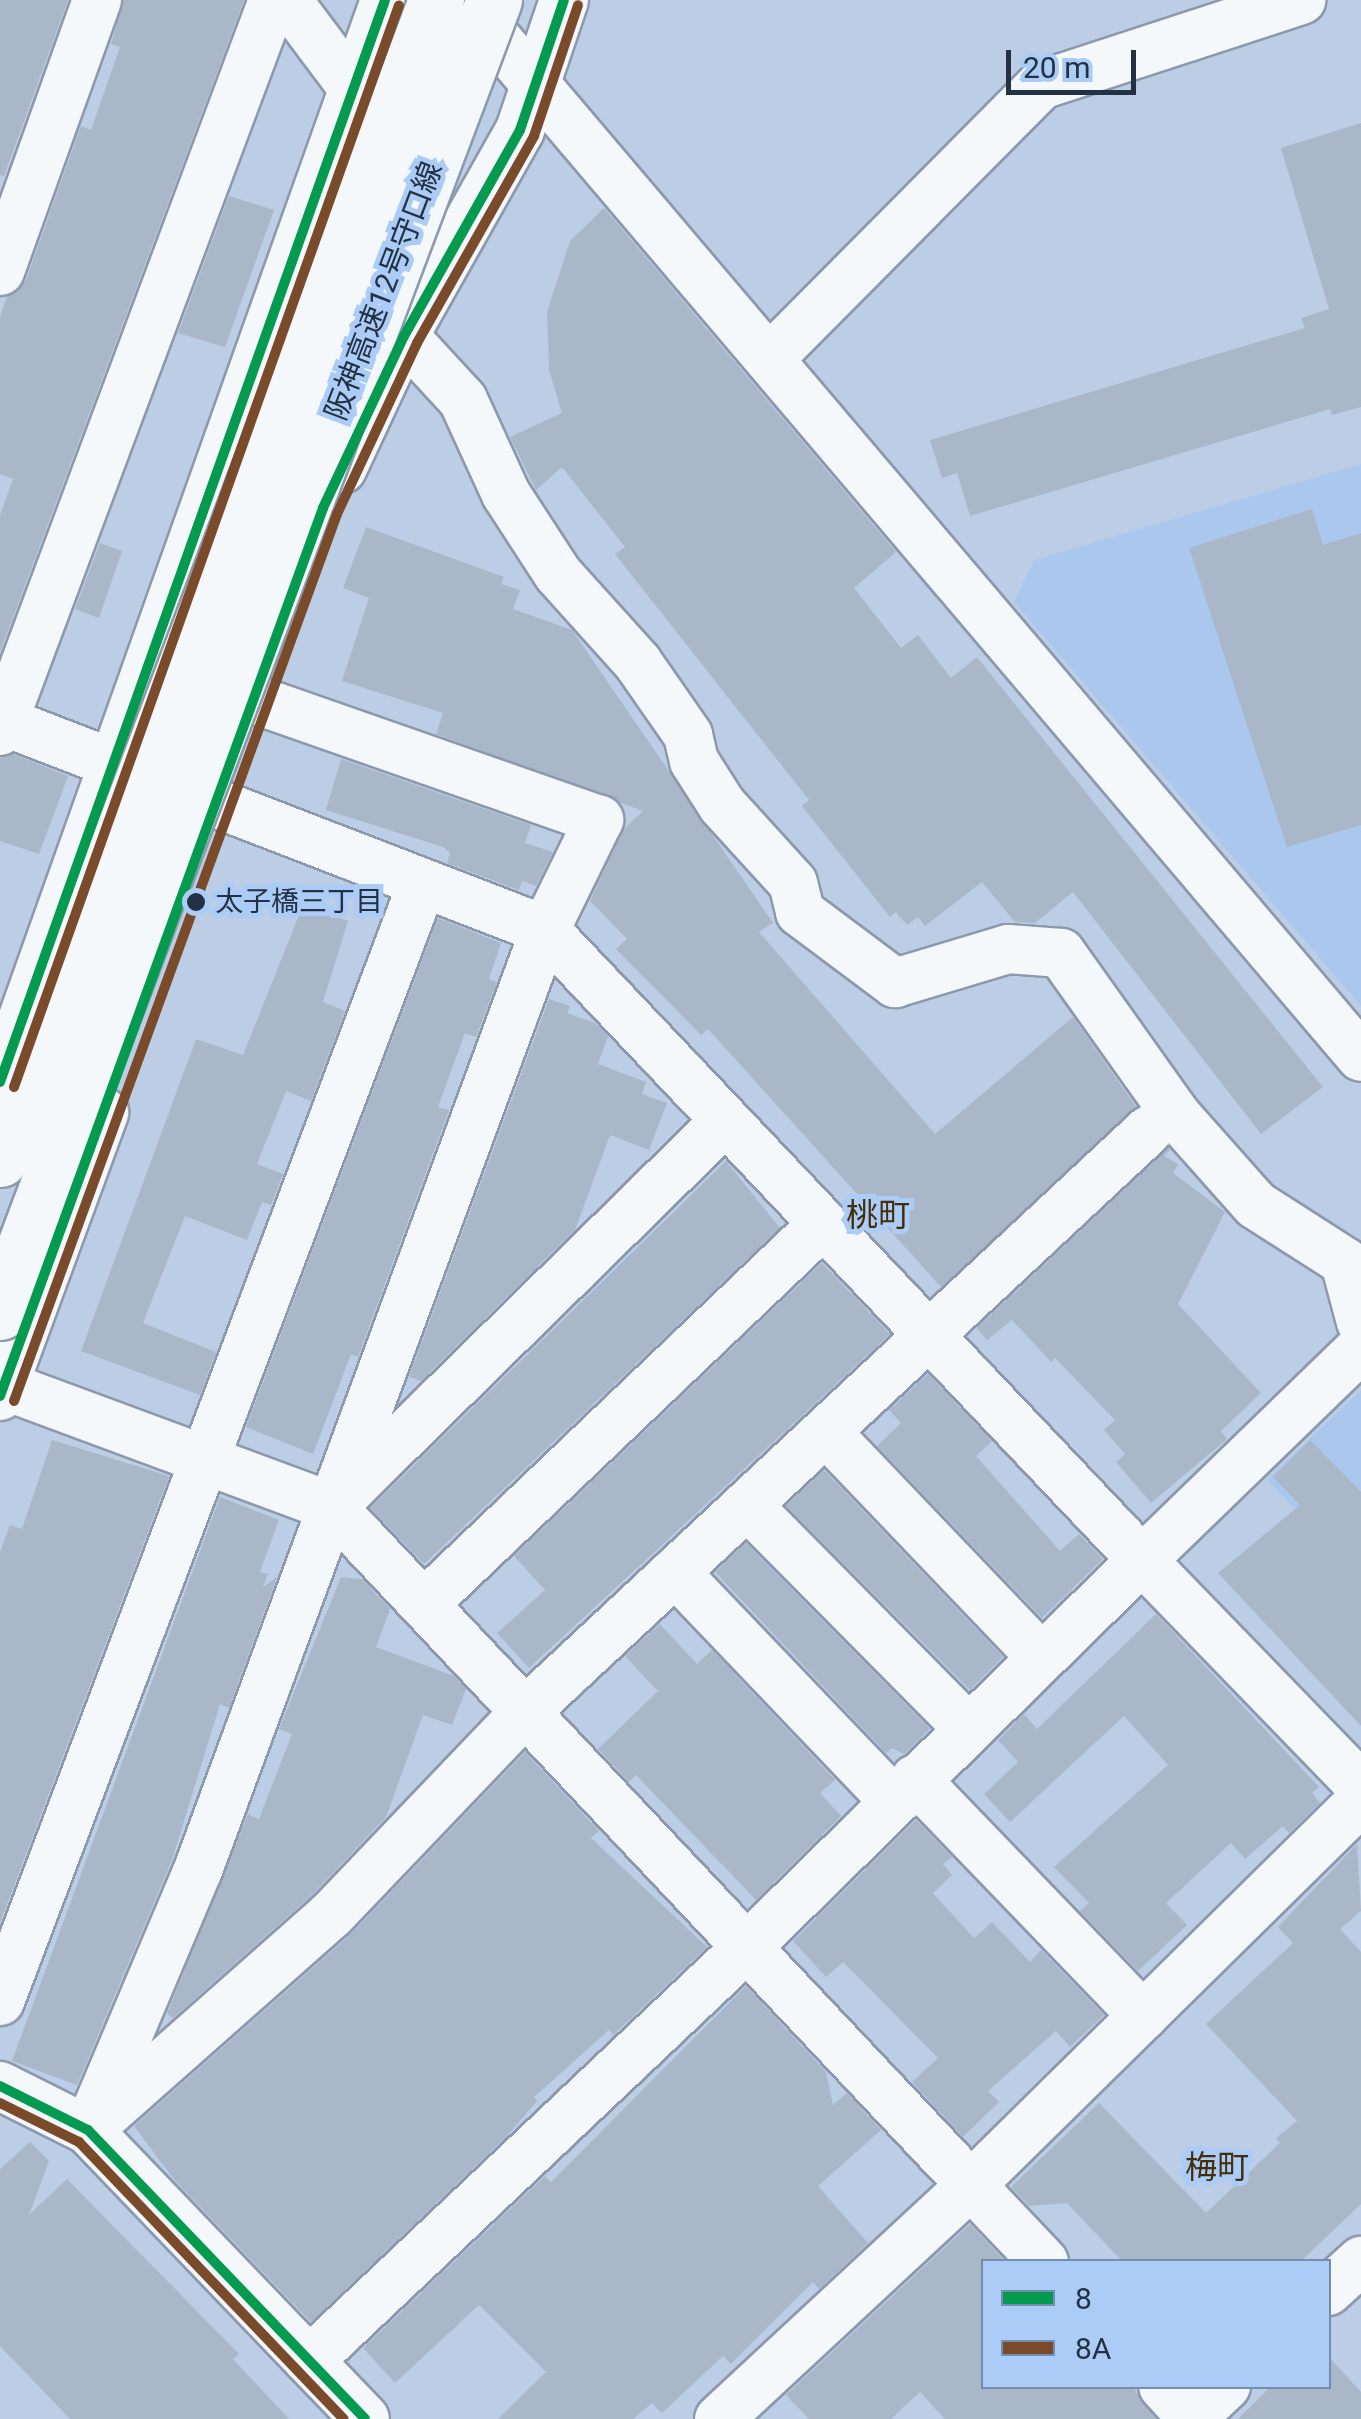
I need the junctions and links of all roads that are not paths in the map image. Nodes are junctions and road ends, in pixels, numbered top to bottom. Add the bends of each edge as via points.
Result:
1 (97, 0) edge
2 (274, 0) edge
3 (287, 0) edge
4 (385, 0) edge
5 (436, 0) edge
6 (464, 0) edge
7 (494, 0) edge
8 (564, 0) edge
9 (1301, 0) edge
10 (532, 82) junction
11 (352, 87) junction
12 (13, 193) edge
13 (0, 271) edge
14 (404, 336) junction
15 (772, 357) junction
16 (254, 699) junction
17 (1, 724) edge
18 (115, 764) junction
19 (216, 807) junction
20 (422, 884) junction
21 (544, 930) junction
22 (1361, 1057) edge
23 (0, 1082) edge
24 (724, 1122) junction
25 (1149, 1130) dead end
26 (0, 1159) edge
27 (821, 1226) junction
28 (0, 1312) edge
29 (1361, 1322) edge
30 (925, 1338) junction
31 (1361, 1348) edge
32 (1, 1389) edge
33 (826, 1432) junction
34 (208, 1458) junction
35 (747, 1505) junction
36 (332, 1507) junction
37 (1142, 1560) junction
38 (676, 1572) junction
39 (424, 1604) junction
40 (1039, 1655) junction
41 (525, 1712) junction
42 (967, 1727) junction
43 (1361, 1786) edge
44 (904, 1790) junction
45 (1361, 1801) edge
46 (746, 1948) junction
47 (0, 2001) edge
48 (1143, 2016) junction
49 (0, 2086) edge
50 (88, 2130) junction
51 (971, 2185) junction
52 (1041, 2259) edge
53 (1361, 2261) edge
54 (1331, 2288) edge
55 (309, 2361) junction
56 (1165, 2389) edge
57 (1223, 2389) edge
58 (1193, 2418) edge
59 (364, 2419) edge
60 (719, 2419) edge

1 - 12 street
2 - 17 street
3 - 11 street
4 - 11 street
5 - 26 highway, 阪神高速12号守口線, bridge
6 - 10 street
7 - 28 highway, 阪神高速12号守口線, bridge
8 - 10 street
9 - 15 street via 1042,86
10 - 14 street via 520,130
10 - 15 street
11 - 18 street
12 - 13 street
14 - 16 street via 323,508
14 - 29 street via 463,400 506,494 558,574 638,662 688,735 694,761 722,805 793,883 800,912 895,983 1008,949 1061,953 1176,1115 1256,1204 1345,1262
15 - 22 street
16 - 19 street
16 - 21 street via 599,820
17 - 18 street
18 - 19 street
18 - 23 street
19 - 20 street
19 - 32 street
20 - 21 street
20 - 34 street
21 - 24 street
21 - 36 street
24 - 27 street
24 - 36 street
25 - 30 street
27 - 30 street
27 - 39 street
30 - 33 street
30 - 37 street
31 - 37 street
32 - 34 street
33 - 35 street
33 - 40 street
34 - 36 street
34 - 47 street
35 - 38 street
35 - 42 street
36 - 39 street
36 - 50 street via 198,1870
37 - 40 street
37 - 43 street
38 - 41 street
38 - 44 street
39 - 41 street
40 - 42 street
41 - 46 street
41 - 50 street via 332,1914
42 - 44 street
44 - 46 street
44 - 48 street
45 - 48 street
46 - 51 street
46 - 55 street
48 - 51 street
49 - 50 street
50 - 55 street
51 - 52 street
51 - 60 street
53 - 54 street
55 - 59 street
56 - 58 street
57 - 58 street

